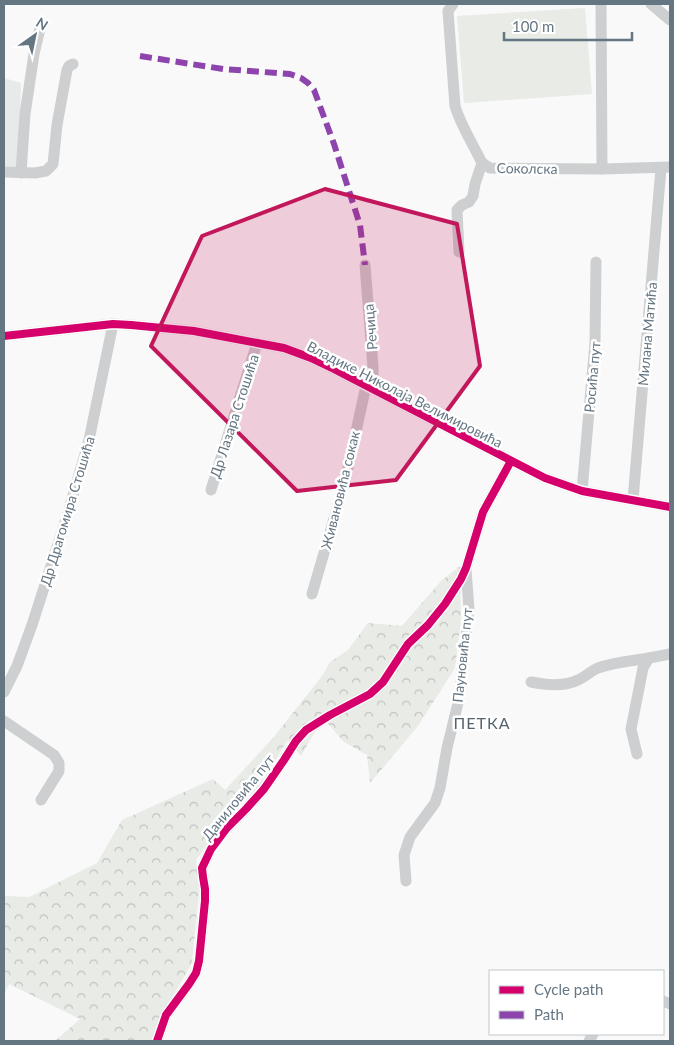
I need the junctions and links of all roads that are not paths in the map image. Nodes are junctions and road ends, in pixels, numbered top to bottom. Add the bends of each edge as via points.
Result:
1 (452, 4) edge
2 (601, 4) edge
3 (651, 4) edge
4 (670, 20) edge
5 (41, 24) dead end
6 (73, 64) dead end
7 (482, 163) junction
8 (666, 168) edge
9 (602, 169) junction
10 (4, 172) edge
11 (21, 173) junction
12 (459, 252) dead end
13 (596, 262) dead end
14 (365, 266) dead end
15 (112, 324) junction
16 (4, 336) edge
17 (258, 342) junction
18 (369, 387) junction
19 (511, 462) junction
20 (211, 490) dead end
21 (582, 491) junction
22 (633, 500) junction
23 (670, 507) edge
24 (466, 568) junction
25 (312, 594) dead end
26 (670, 654) edge
27 (649, 658) junction
28 (531, 682) dead end
29 (4, 692) edge
30 (4, 721) edge
31 (637, 754) dead end
32 (41, 800) dead end
33 (406, 881) dead end
34 (156, 1041) edge

1 - 7 street via 448,11 455,106
2 - 9 street
3 - 4 street
5 - 11 street via 25,114
6 - 11 street via 67,70 53,164 46,171
7 - 9 street, Соколска via 490,168
7 - 12 street, Соколска via 473,196 457,210
8 - 9 street, Соколска
8 - 22 street, Милана Матића
10 - 11 street
13 - 21 street, Росића пут via 595,343
14 - 18 street, Речица via 374,367
15 - 16 street, Владике Николаја Велимировића
15 - 17 street, Владике Николаја Велимировића via 194,331
15 - 29 street, Др Драгомира Стошића via 89,440 68,513 18,666
17 - 18 street, Владике Николаја Велимировића via 311,358
17 - 20 street, Др Лазара Стошића
18 - 19 street, Владике Николаја Велимировића
18 - 25 street, Живановића сокак
19 - 21 street, Владике Николаја Велимировића
19 - 24 street, Даниловића пут via 483,512
21 - 22 street, Владике Николаја Велимировића
22 - 23 street, Владике Николаја Велимировића
24 - 33 street, Пауновића пут via 469,609 459,698 435,803 410,837 404,854
24 - 34 street, Даниловића пут via 446,604 408,644 383,682 370,694 306,730 264,789 211,849 202,868 205,901 196,973 166,1015
26 - 27 street
27 - 28 street via 601,667 570,683
27 - 31 street via 643,668 632,729
30 - 32 street via 54,755 59,763 59,771

